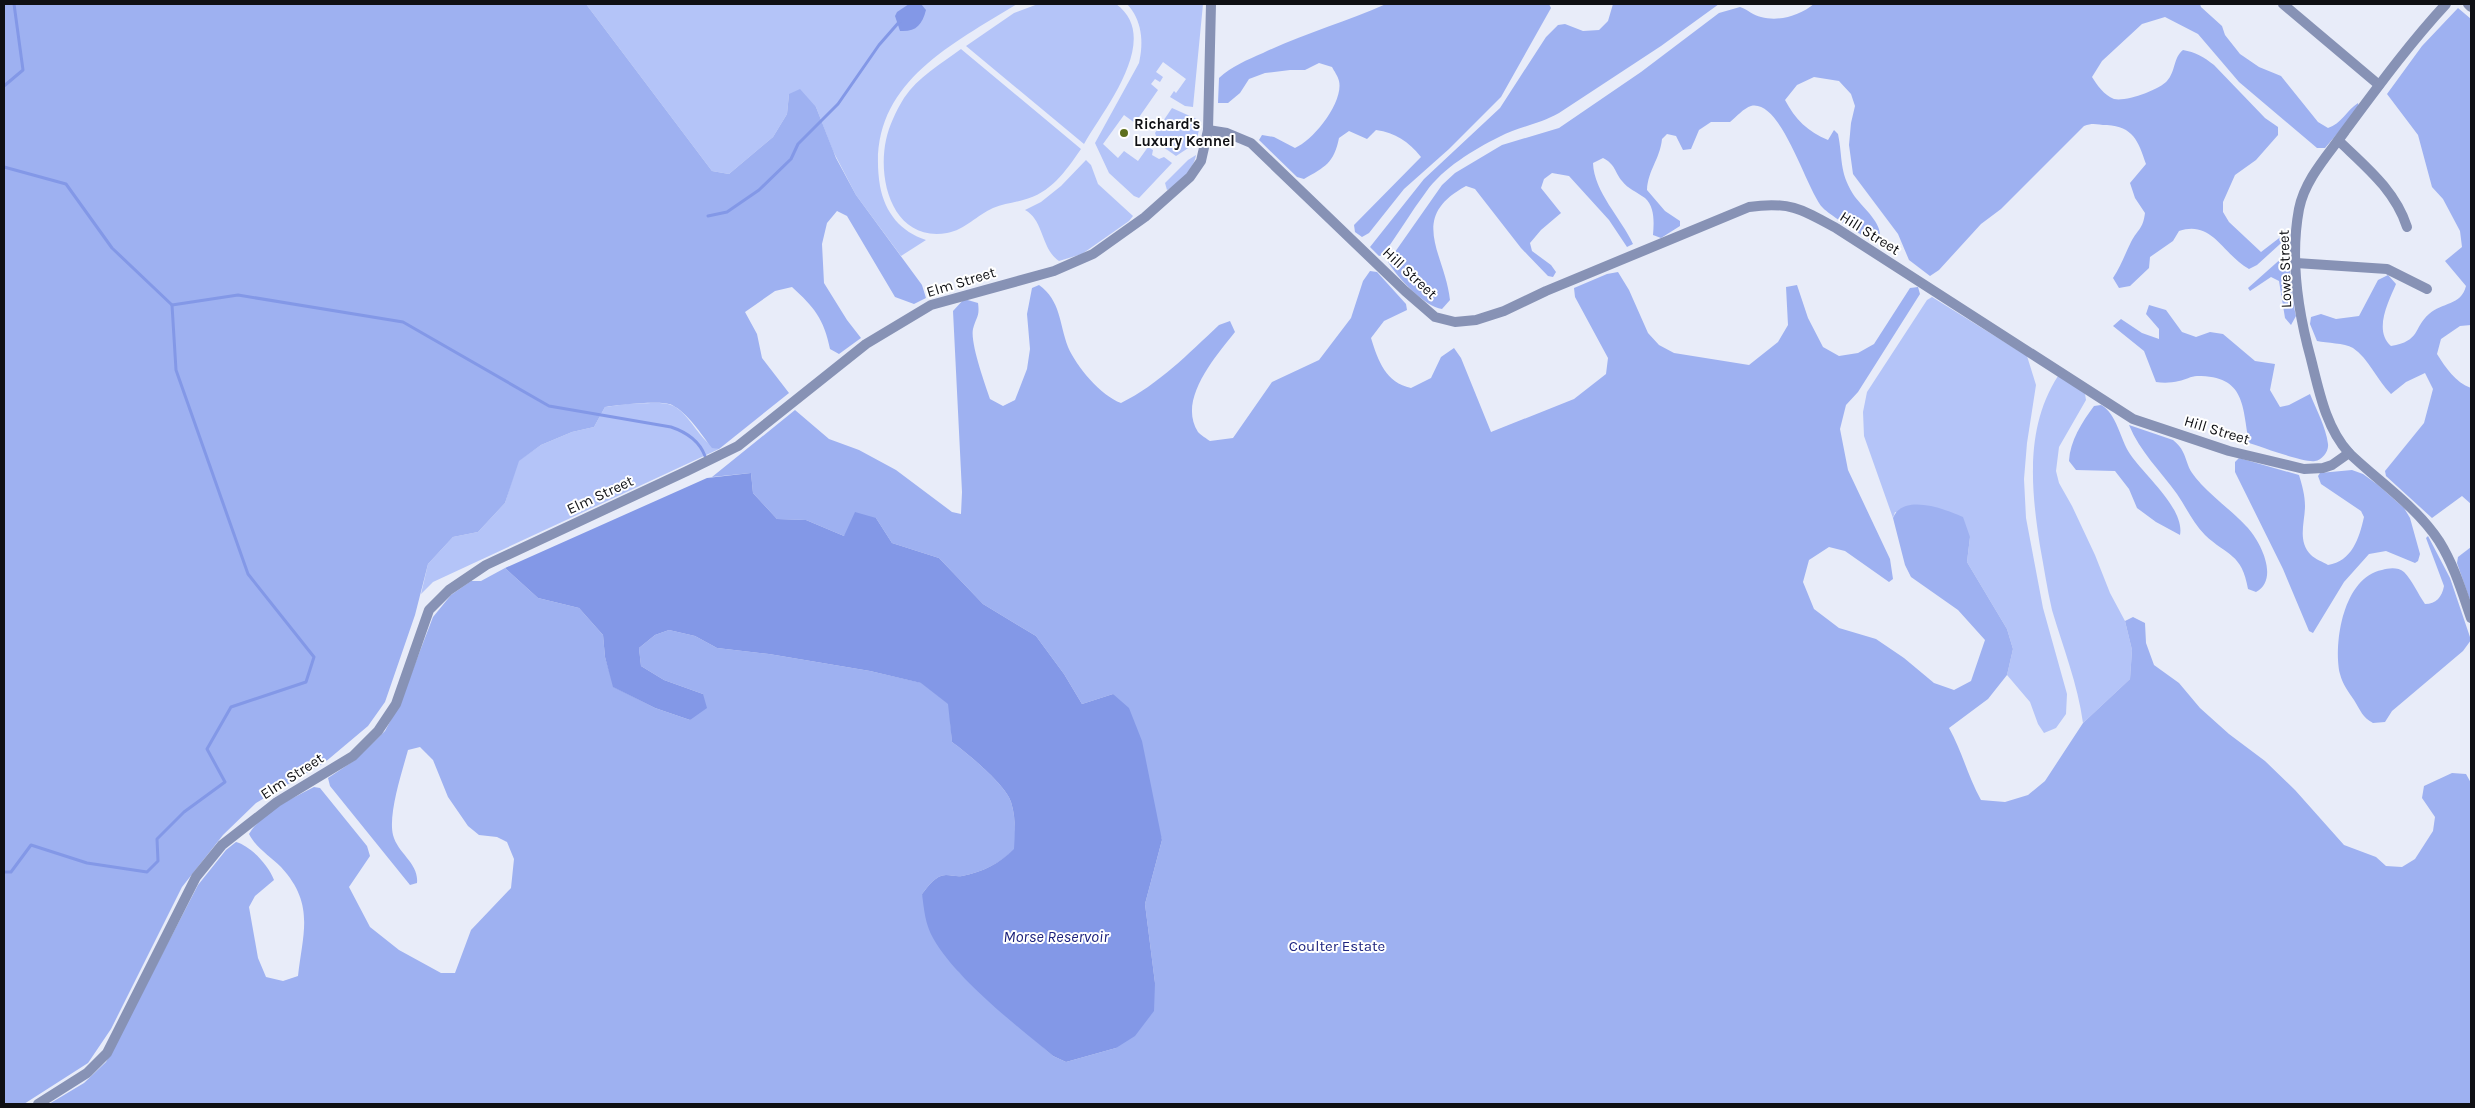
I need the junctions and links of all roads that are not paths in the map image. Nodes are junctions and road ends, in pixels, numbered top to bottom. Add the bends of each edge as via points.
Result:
1 (1211, 4) edge
2 (2283, 4) edge
3 (2446, 4) edge
4 (2468, 4) edge
5 (2471, 8) edge
6 (2379, 85) junction
7 (1208, 130) junction
8 (2339, 141) junction
9 (2407, 227) dead end
10 (2296, 263) junction
11 (2427, 289) dead end
12 (2349, 452) junction
13 (2471, 618) edge
14 (38, 1104) edge

1 - 7 street, Elm Street
2 - 6 street
3 - 6 street, Lowe Street
4 - 5 street
6 - 8 street, Lowe Street
7 - 12 street, Hill Street via 1227,133 1251,143 1435,317 1455,322 1476,320 1748,207 1792,206 1836,228 2133,419 2230,451 2304,469 2323,468
7 - 14 street, Elm Street via 1201,161 1190,177 1145,217 1093,254 1054,271 930,305 866,344 738,446 486,564 449,590 429,610 396,704 378,731 353,756 277,802 222,845 196,878 107,1053 87,1072
8 - 9 street via 2382,182 2395,200
8 - 10 street, Lowe Street via 2322,161 2306,190 2300,208
10 - 11 street via 2387,269
10 - 12 street, Lowe Street via 2304,332 2319,392 2336,434
12 - 13 street via 2433,534 2454,570

